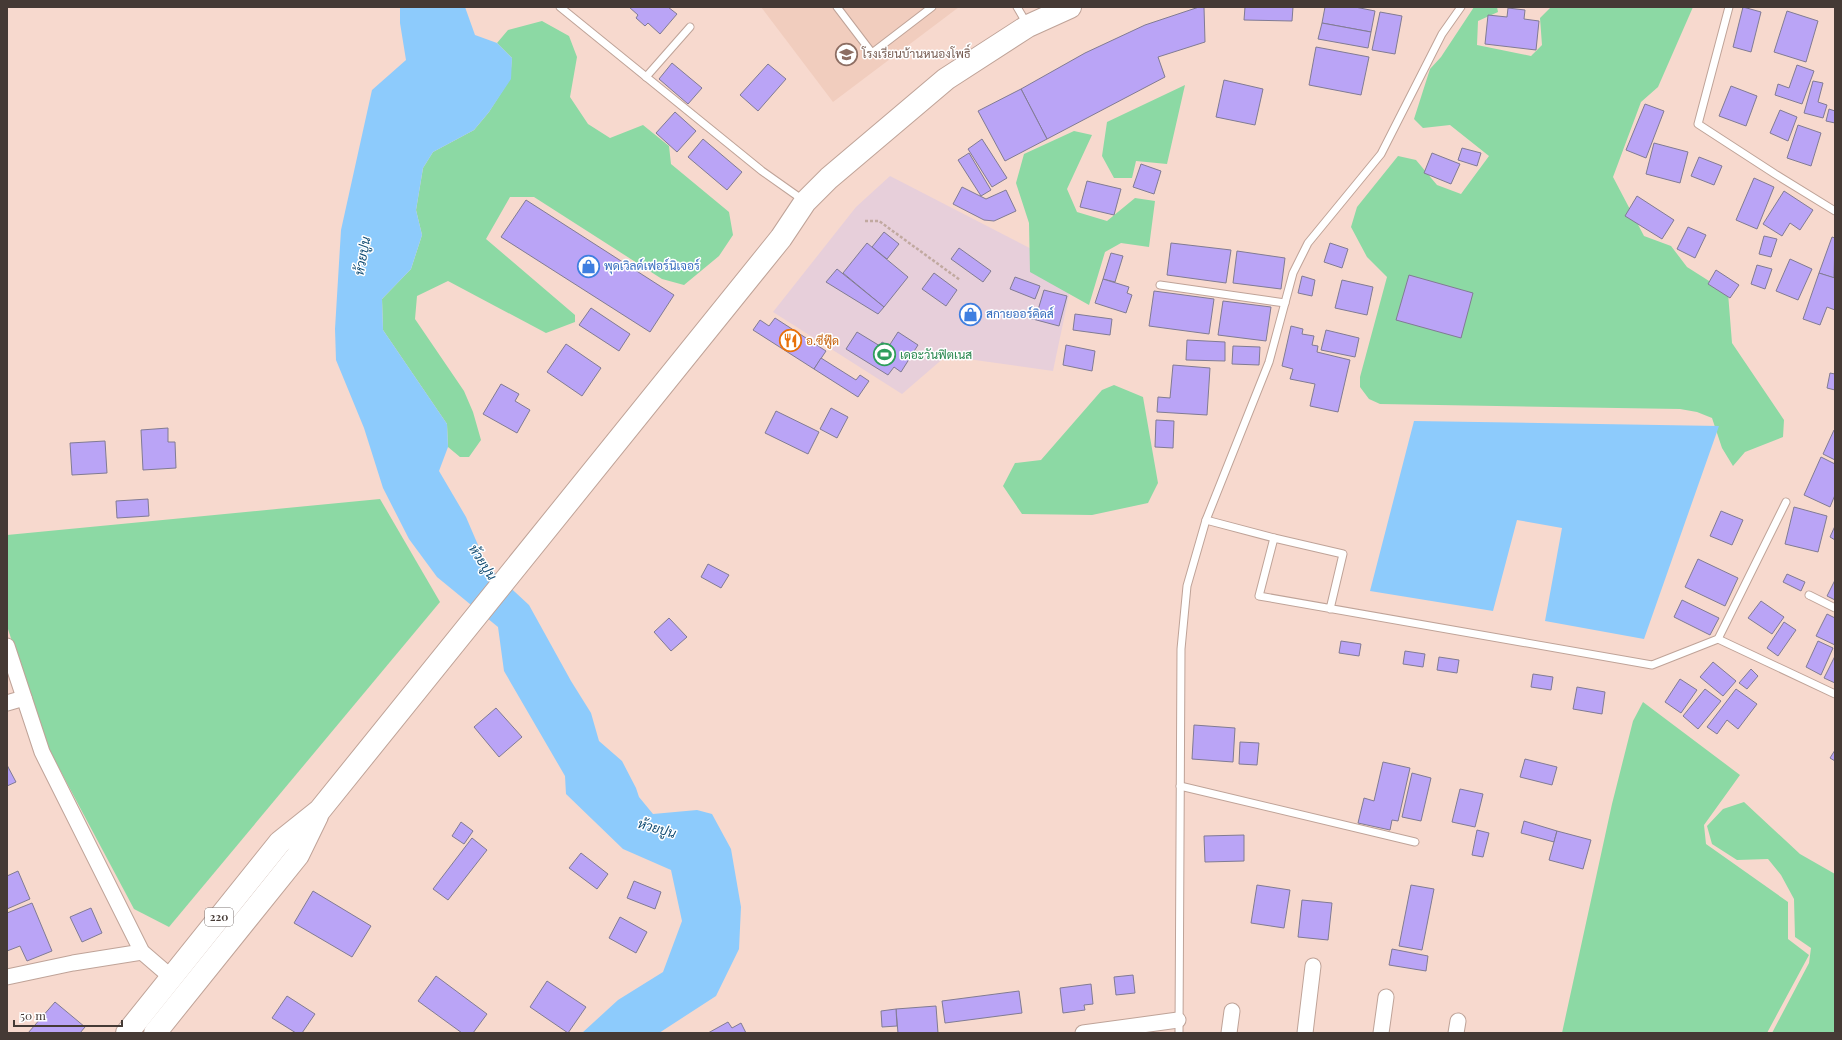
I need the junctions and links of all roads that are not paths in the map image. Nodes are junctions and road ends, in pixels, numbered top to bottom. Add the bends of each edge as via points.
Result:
1 (560, 7) edge
2 (837, 7) edge
3 (932, 7) edge
4 (1017, 7) edge
5 (1070, 7) edge
6 (1461, 7) edge
7 (1728, 7) edge
8 (1028, 26) junction
9 (690, 27) dead end
10 (646, 77) junction
11 (805, 202) junction
12 (1835, 211) edge
13 (1160, 285) dead end
14 (1285, 303) junction
15 (1786, 502) dead end
16 (1206, 520) junction
17 (1274, 538) junction
18 (1809, 595) dead end
19 (1835, 608) edge
20 (1330, 609) junction
21 (1718, 640) junction
22 (7, 646) edge
23 (1835, 694) edge
24 (24, 698) junction
25 (7, 703) edge
26 (1180, 786) junction
27 (320, 810) junction
28 (1415, 842) dead end
29 (142, 952) junction
30 (1313, 966) dead end
31 (7, 977) edge
32 (171, 977) junction
33 (1386, 997) dead end
34 (1232, 1011) dead end
35 (1178, 1026) edge
36 (127, 1033) edge
37 (155, 1033) edge
38 (1083, 1033) edge
39 (1229, 1033) edge
40 (1305, 1033) edge
41 (1381, 1033) edge

1 - 10 lane
2 - 3 lane via 872,53
4 - 8 lane
5 - 8 main road
6 - 14 lane via 1442,34 1381,154 1308,244 1293,273
7 - 12 lane via 1698,124
8 - 11 main road via 946,79 829,178
9 - 10 lane
10 - 11 lane via 762,171
11 - 27 main road, 220 via 781,238
13 - 14 lane
14 - 16 lane via 1269,362
15 - 21 lane
16 - 17 lane
16 - 26 lane via 1187,586 1181,649
17 - 20 lane via 1343,554
17 - 20 lane via 1259,596
18 - 19 lane
20 - 21 lane via 1652,665
21 - 23 lane
22 - 24 street
24 - 25 street
24 - 29 street via 42,752
26 - 28 lane
26 - 35 lane
27 - 32 main road, 220 via 280,842
27 - 37 main road, 220 via 298,855
29 - 31 street
29 - 32 street
30 - 40 street
32 - 36 main road, 220
33 - 41 street
34 - 39 street
35 - 38 street

